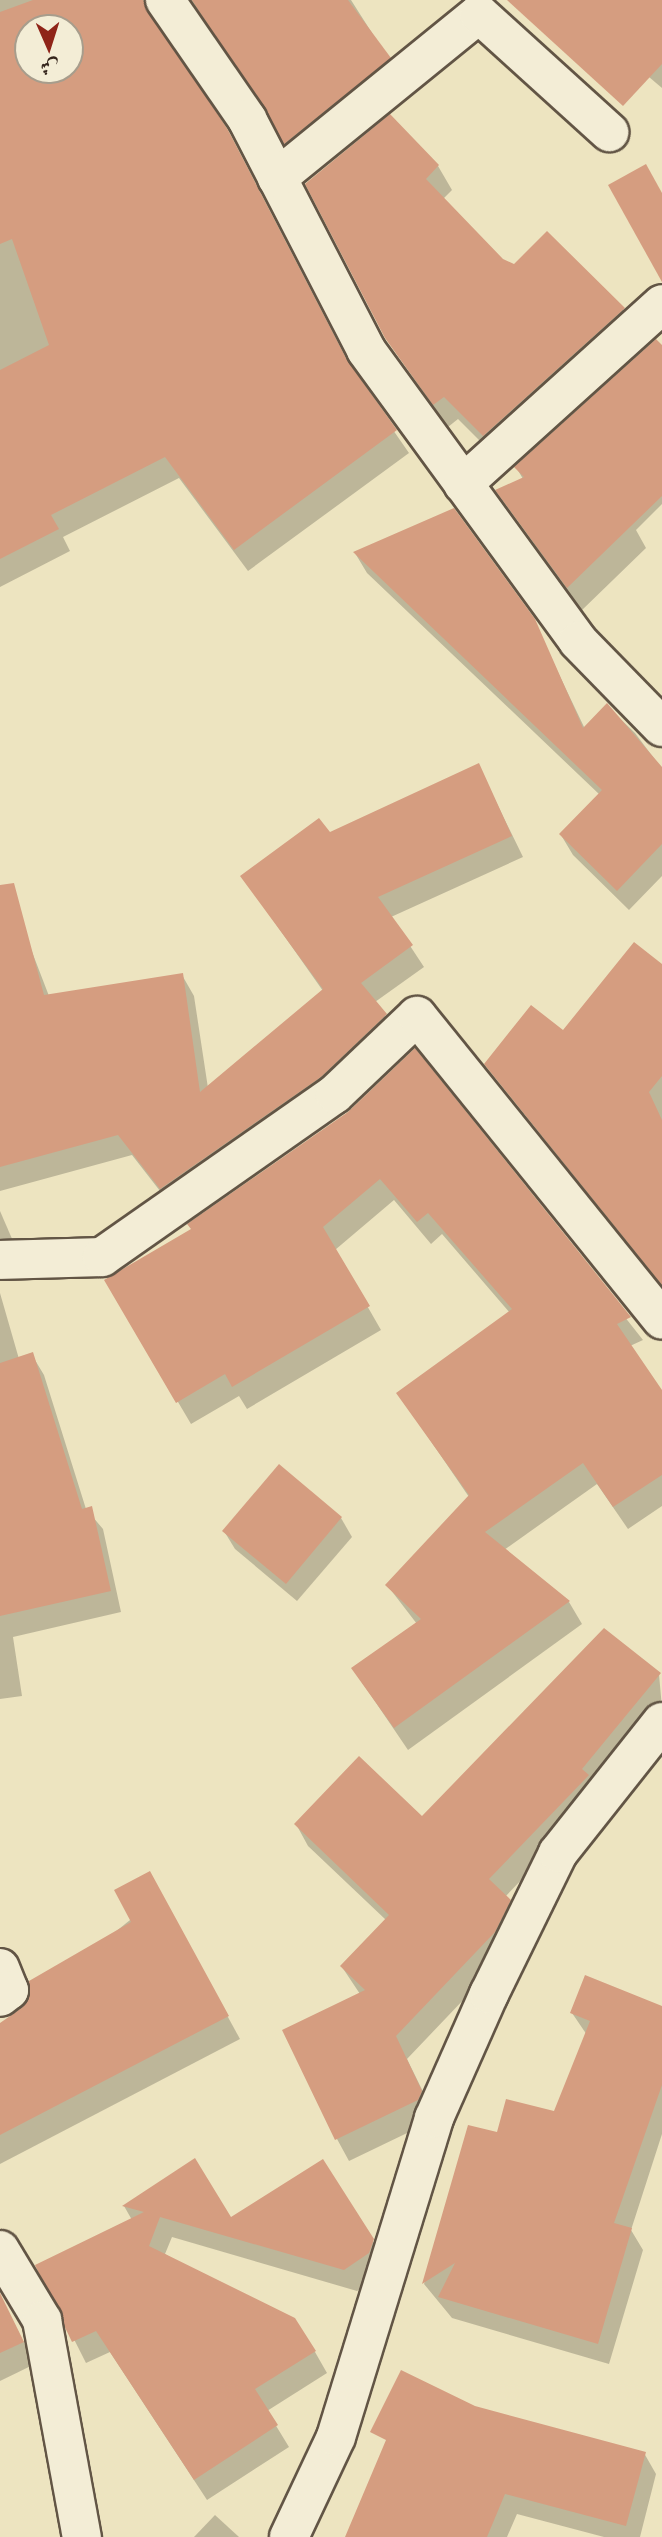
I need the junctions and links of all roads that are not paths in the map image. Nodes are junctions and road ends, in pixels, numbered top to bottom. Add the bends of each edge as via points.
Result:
1 (165, 0) edge
2 (609, 132) dead end
3 (277, 178) junction
4 (662, 304) edge
5 (463, 484) junction
6 (662, 727) edge
7 (0, 1260) edge
8 (662, 1320) edge
9 (662, 1722) edge
10 (0, 1968) edge
11 (0, 1997) edge
12 (0, 2250) edge
13 (82, 2537) edge
14 (289, 2537) edge

1 - 3 street via 247,119
2 - 3 street via 479,14
3 - 5 street via 366,350
4 - 5 street
5 - 6 street via 578,641
7 - 8 street via 102,1256 335,1094 417,1016
9 - 14 street via 558,1853 489,1994 434,2118 336,2437
10 - 11 street via 9,1990
12 - 13 street via 42,2320

